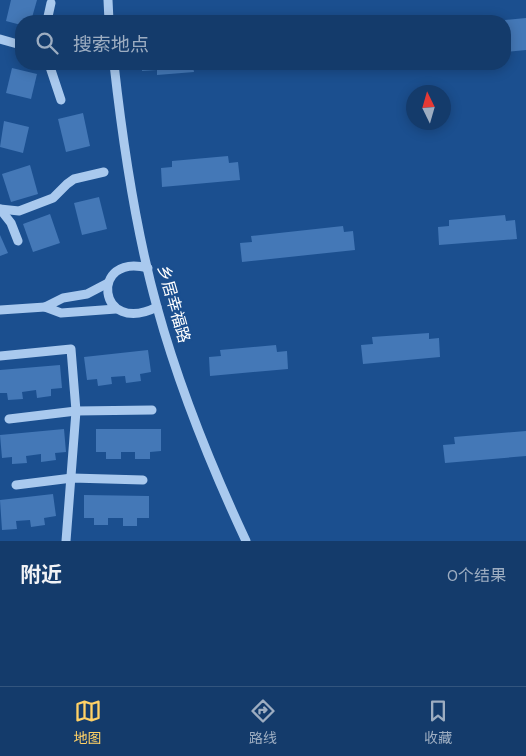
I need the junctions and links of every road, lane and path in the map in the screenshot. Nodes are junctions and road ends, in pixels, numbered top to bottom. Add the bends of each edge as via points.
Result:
1 (108, 0) edge
2 (51, 3) dead end
3 (48, 15) edge
4 (108, 15) edge
5 (0, 39) edge
6 (15, 43) edge
7 (51, 70) edge
8 (115, 70) edge
9 (61, 100) dead end
10 (104, 172) dead end
11 (0, 209) edge
12 (18, 241) dead end
13 (148, 268) junction
14 (108, 283) junction
15 (45, 307) junction
16 (157, 307) junction
17 (116, 309) junction
18 (0, 310) edge
19 (0, 356) edge
20 (152, 410) dead end
21 (76, 411) junction
22 (9, 419) dead end
23 (72, 478) junction
24 (143, 480) dead end
25 (16, 485) dead end
26 (66, 541) edge
27 (246, 541) edge

1 - 4 street
2 - 3 street
5 - 6 street
7 - 9 street
8 - 13 street, 乡居幸福路 via 134,205
10 - 11 street via 74,179 53,198 19,211
11 - 12 street via 11,223
13 - 14 street via 124,266 113,273
13 - 16 street, 乡居幸福路
14 - 15 street via 87,294 63,298
14 - 17 street via 108,296
15 - 17 street via 61,313
15 - 18 street
16 - 17 street via 135,315
16 - 27 street, 乡居幸福路 via 202,439
19 - 21 street via 71,349
20 - 21 street
21 - 22 street
21 - 23 street
23 - 24 street
23 - 25 street
23 - 26 street

